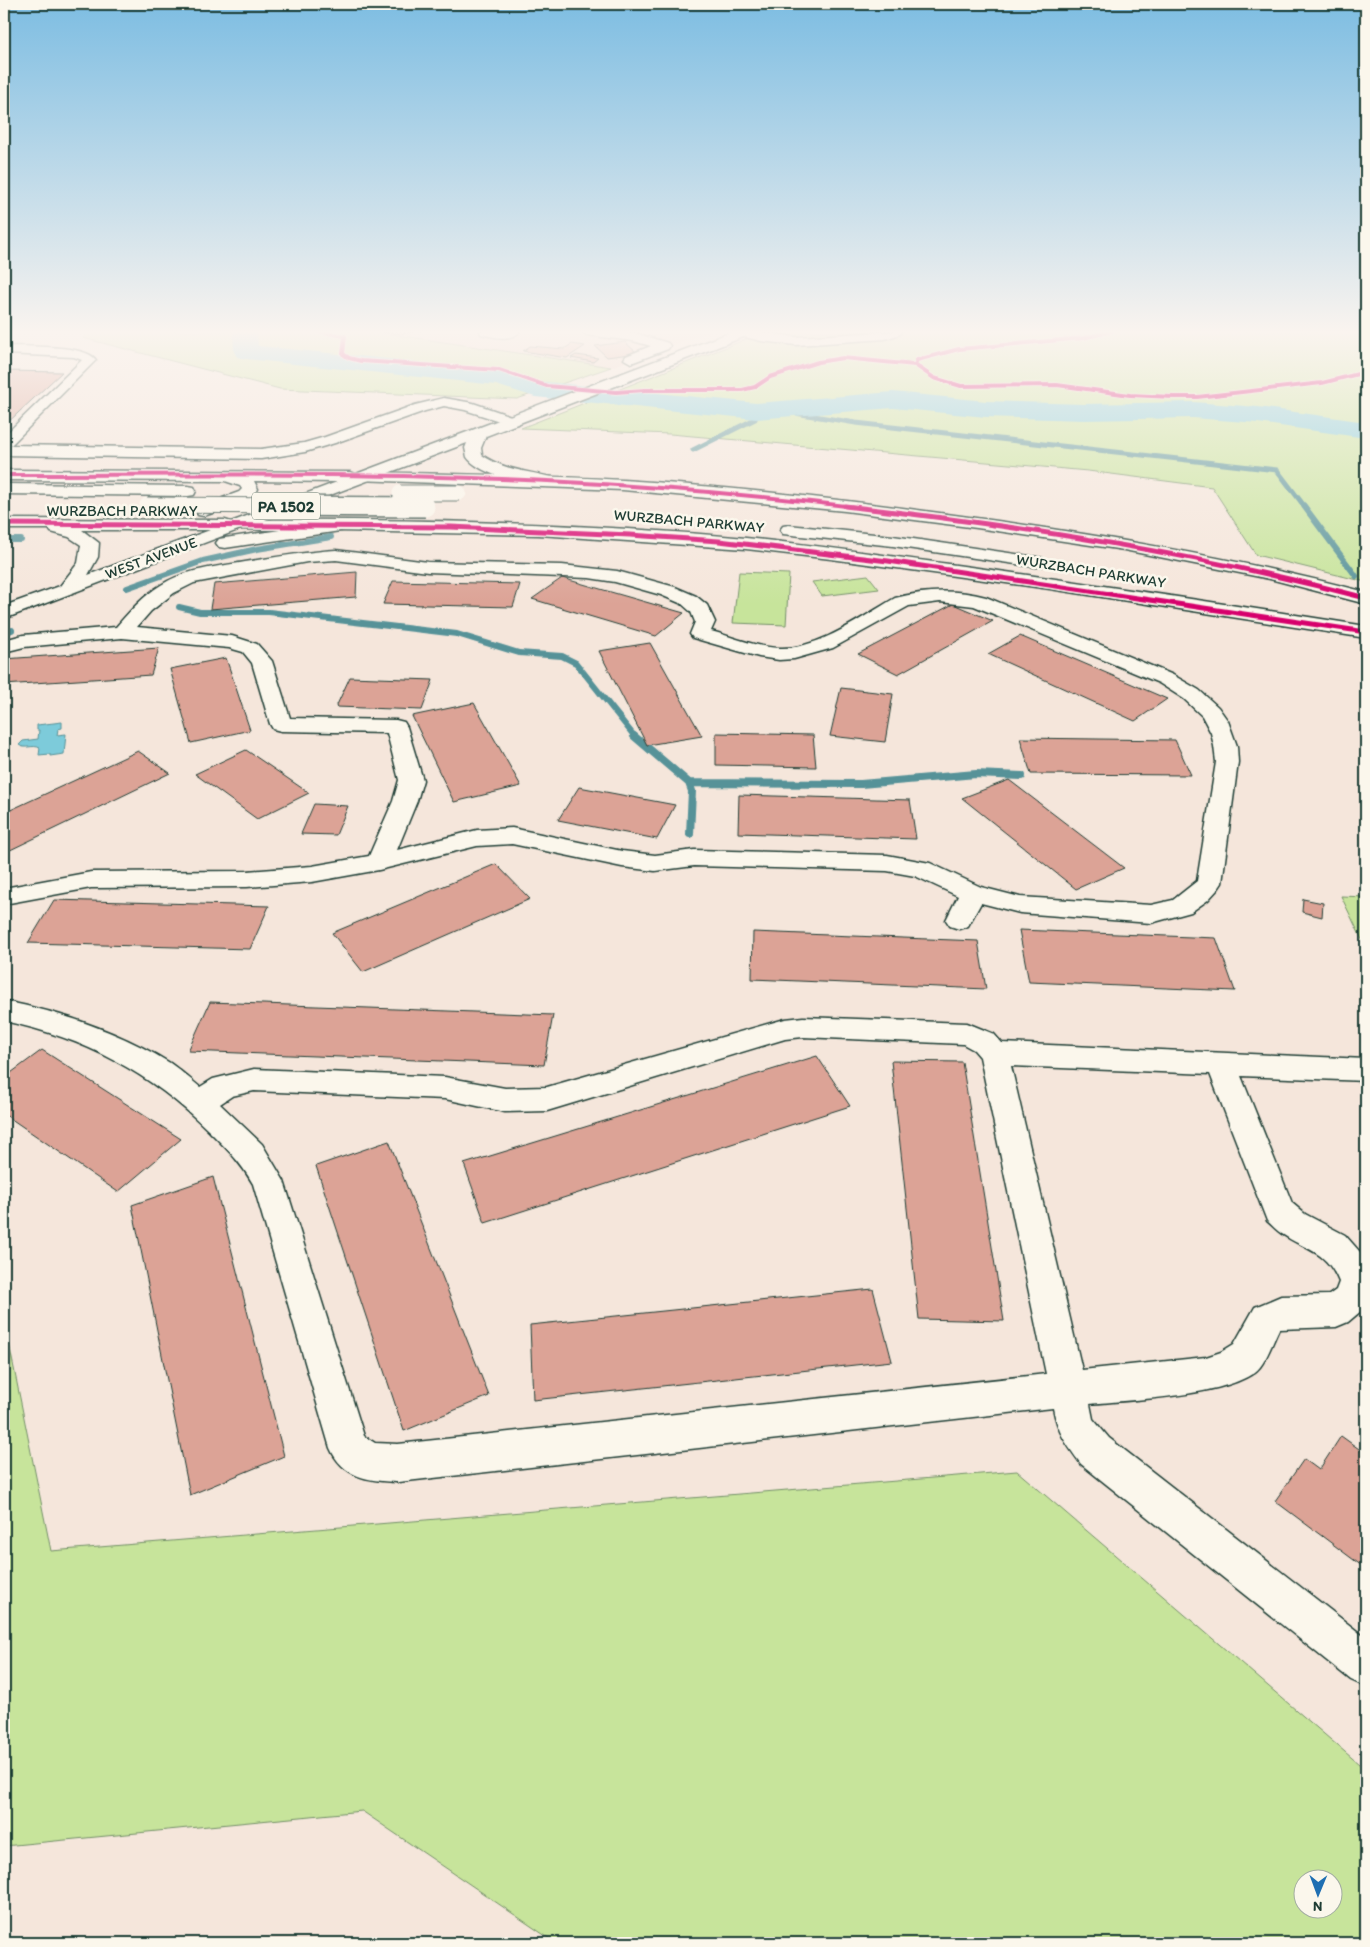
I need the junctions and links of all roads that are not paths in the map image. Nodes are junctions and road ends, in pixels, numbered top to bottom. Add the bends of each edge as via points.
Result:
1 (27, 422) edge
2 (381, 422) edge
3 (510, 422) edge
4 (480, 434) junction
5 (4, 444) edge
6 (444, 447) junction
7 (4, 450) edge
8 (224, 476) junction
9 (260, 476) junction
10 (364, 477) junction
11 (5, 478) edge
12 (549, 482) junction
13 (458, 493) junction
14 (4, 505) edge
15 (4, 524) edge
16 (46, 524) junction
17 (152, 524) junction
18 (358, 524) junction
19 (240, 525) junction
20 (391, 525) junction
21 (776, 529) dead end
22 (153, 558) junction
23 (1055, 565) dead end
24 (1187, 587) dead end
25 (68, 589) junction
26 (1366, 598) edge
27 (1366, 604) edge
28 (4, 613) edge
29 (1366, 626) edge
30 (122, 632) junction
31 (1366, 632) edge
32 (4, 646) edge
33 (379, 862) junction
34 (973, 893) junction
35 (4, 896) edge
36 (959, 920) dead end
37 (4, 1011) edge
38 (994, 1054) junction
39 (1221, 1064) junction
40 (1366, 1070) edge
41 (198, 1102) junction
42 (1068, 1389) junction
43 (1366, 1665) edge

1 - 5 main road
2 - 7 main road via 305,447 266,453
3 - 4 main road, WEST AVENUE
4 - 6 main road, WEST AVENUE
4 - 12 main road via 474,448 475,457 484,465 505,474
6 - 9 main road
6 - 10 main road, WEST AVENUE
8 - 9 main road, WURZBACH PARKWAY
8 - 11 main road, WURZBACH PARKWAY
8 - 17 main road via 247,483 250,488 245,496 195,514
9 - 10 main road, WURZBACH PARKWAY
10 - 13 main road, WURZBACH PARKWAY
10 - 19 main road, WEST AVENUE
11 - 13 main road, WURZBACH PARKWAY / PA 1502, bridge via 188,491
12 - 13 main road
12 - 26 main road via 697,491 1078,536 1218,561
13 - 14 main road, WURZBACH PARKWAY / PA 1502, bridge via 426,508
13 - 20 main road via 418,483 406,488 372,506 372,516
13 - 27 main road, WURZBACH PARKWAY / PA 1502 via 710,505 822,515 994,537
15 - 16 main road, WURZBACH PARKWAY
16 - 17 main road, WURZBACH PARKWAY
16 - 25 main road via 75,533 90,543 87,564
17 - 19 main road, WURZBACH PARKWAY
18 - 19 main road, WURZBACH PARKWAY
18 - 20 main road
18 - 22 main road via 223,543
19 - 22 main road, WEST AVENUE
20 - 31 main road via 550,530 720,541 1110,591
21 - 23 main road, WURZBACH PARKWAY via 893,541
22 - 25 main road, WEST AVENUE
24 - 29 main road, WURZBACH PARKWAY
25 - 28 main road, WEST AVENUE
30 - 32 main road via 22,641
30 - 33 main road via 232,642 250,648 262,661 281,724 396,727 411,780 406,800
30 - 34 main road via 144,607 186,579 298,559 336,556 428,567 562,570 617,576 689,600 700,609 705,622 700,634 780,654 819,648 902,602 916,598 962,597 979,601 1166,678 1207,706 1226,743 1226,762 1209,883 1199,894 1182,906 1151,914 1020,905
33 - 34 main road via 477,838 512,836 655,864 694,858 887,863 921,869
33 - 35 main road via 312,874 247,880 91,880
34 - 36 main road
37 - 41 main road via 35,1017 99,1039 159,1071
38 - 39 main road
38 - 41 main road via 984,1042 967,1034 803,1027 785,1029 547,1099 505,1100 445,1088 254,1080 224,1087
38 - 42 main road
39 - 40 main road
39 - 42 main road via 1279,1211 1294,1224 1333,1245 1348,1262 1356,1282 1349,1300 1336,1311 1280,1312 1267,1318 1247,1356 1231,1366 1206,1374
41 - 42 main road via 251,1153 268,1181 350,1448 370,1462 398,1463
42 - 43 main road via 1076,1427 1095,1452

